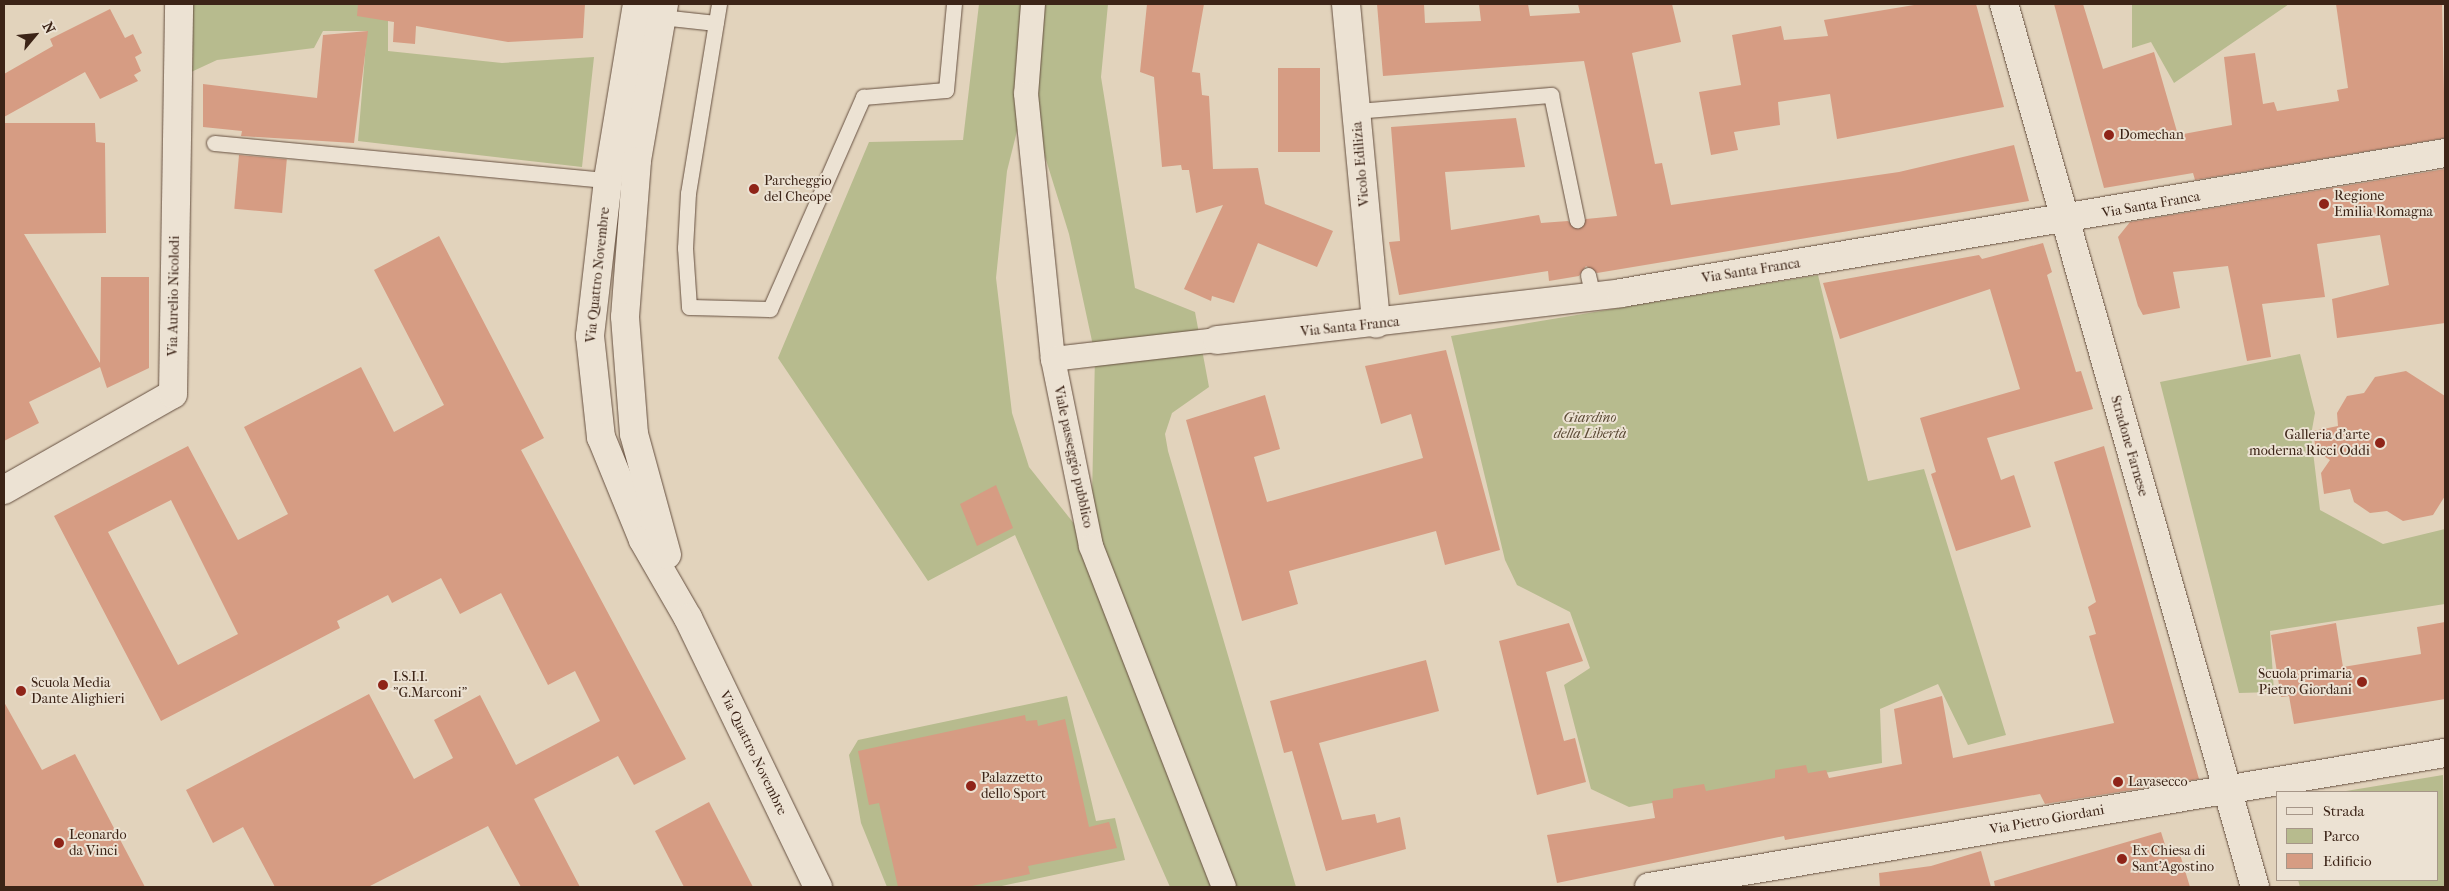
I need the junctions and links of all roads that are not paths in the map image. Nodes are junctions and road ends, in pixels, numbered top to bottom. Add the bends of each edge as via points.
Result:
1 (178, 4) edge
2 (637, 4) edge
3 (719, 4) edge
4 (954, 4) edge
5 (1033, 4) edge
6 (1346, 4) edge
7 (2004, 4) edge
8 (663, 10) edge
9 (716, 23) junction
10 (1356, 111) junction
11 (619, 115) junction
12 (214, 143) dead end
13 (2445, 153) edge
14 (608, 180) junction
15 (1578, 220) dead end
16 (2064, 220) junction
17 (1376, 324) junction
18 (1217, 340) joint
19 (1053, 360) junction
20 (628, 398) junction
21 (4, 490) edge
22 (688, 618) junction
23 (2445, 753) edge
24 (2227, 790) junction
25 (818, 887) edge
26 (1224, 887) edge
27 (1649, 887) edge
28 (2255, 887) edge

1 - 21 street, Via Aurelio Nicolodi via 173,394
2 - 11 street, Via Quattro Novembre
3 - 9 lane
4 - 9 lane via 946,90 863,97 770,309 689,307 685,248 688,194
5 - 19 street, Viale passeggio pubblico via 1026,94
6 - 10 street, Vicolo Edilizia
7 - 16 street, Stradone Farnese
8 - 9 lane
8 - 11 street via 644,34 634,92
8 - 20 street, Via Quattro Novembre via 627,243
10 - 15 lane via 1551,95
10 - 17 street, Vicolo Edilizia
11 - 14 street, Via Quattro Novembre
12 - 14 lane
13 - 16 street, Via Santa Franca
14 - 20 street via 619,203 611,336 614,362
14 - 22 street, Via Quattro Novembre via 590,336 596,413 624,500
16 - 17 street, Via Santa Franca via 1591,285
16 - 24 street, Stradone Farnese
17 - 18 street, Via Santa Franca
18 - 19 street, Via Santa Franca
19 - 26 street, Viale passeggio pubblico via 1091,546
20 - 22 street, Via Quattro Novembre via 649,502
22 - 25 street, Via Quattro Novembre
23 - 24 street, Via Pietro Giordani
24 - 27 street, Via Pietro Giordani
24 - 28 street, Stradone Farnese

